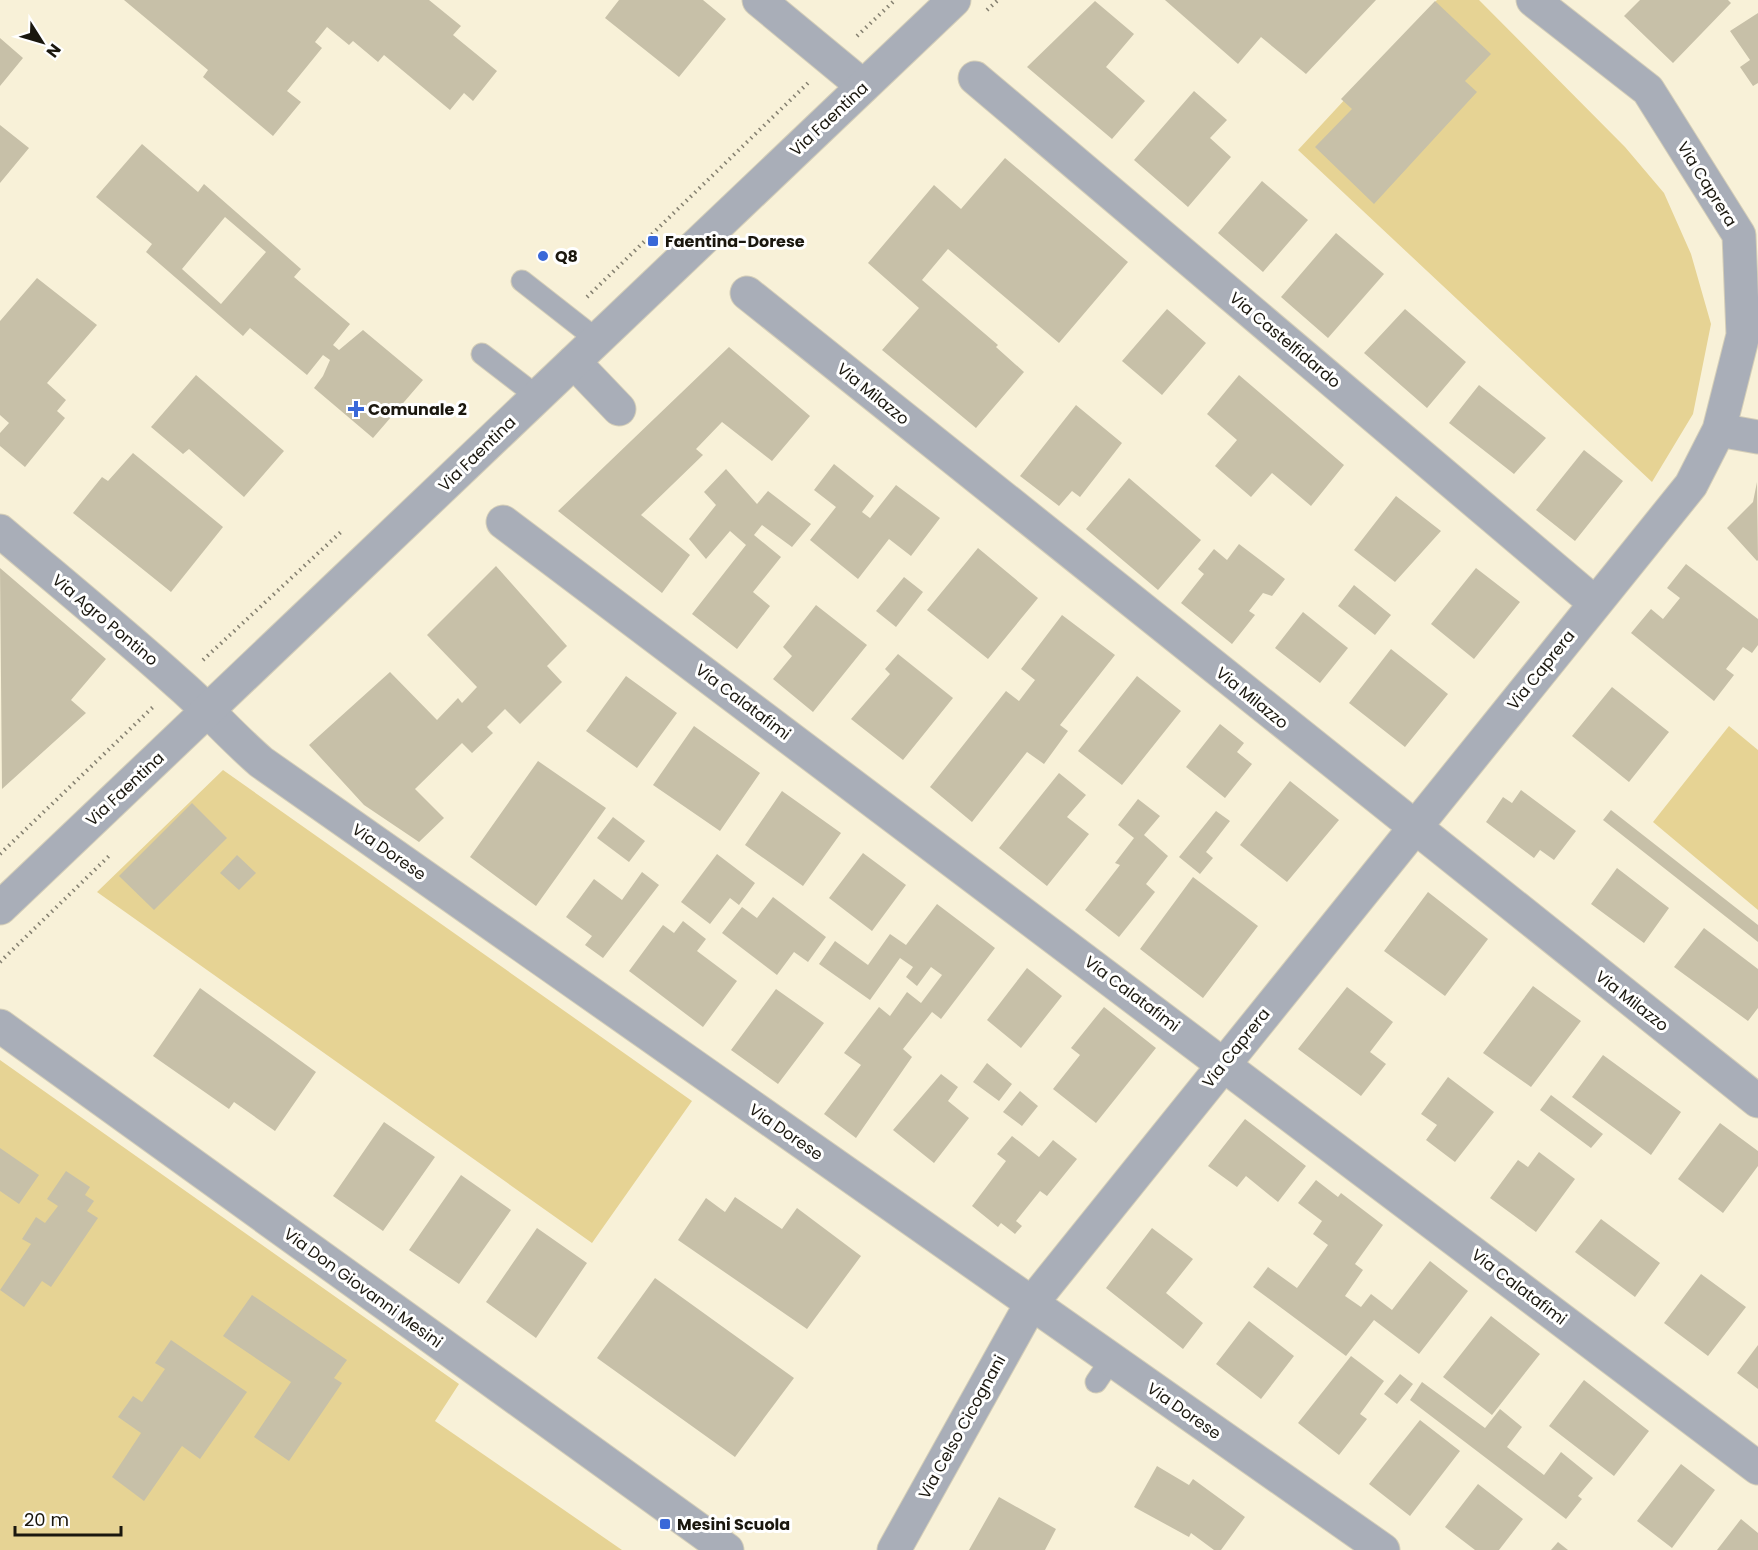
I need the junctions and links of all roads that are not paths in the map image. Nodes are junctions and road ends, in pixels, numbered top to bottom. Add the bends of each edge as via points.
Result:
1 (759, 0) edge
2 (954, 0) edge
3 (1533, 0) edge
4 (975, 78) dead end
5 (863, 86) junction
6 (522, 281) dead end
7 (747, 293) dead end
8 (585, 350) junction
9 (482, 354) dead end
10 (538, 397) junction
11 (619, 409) dead end
12 (1719, 430) junction
13 (1758, 437) edge
14 (503, 522) dead end
15 (0, 531) edge
16 (1595, 603) junction
17 (208, 710) junction
18 (1414, 827) junction
19 (0, 908) edge
20 (0, 1026) edge
21 (1223, 1064) junction
22 (1758, 1101) edge
23 (1031, 1304) junction
24 (1758, 1468) edge
25 (1375, 1548) edge
26 (727, 1550) edge
27 (894, 1550) edge

1 - 5 street
2 - 5 street, Via Faentina
3 - 12 street, Via Caprera via 1648,90 1739,236 1743,335
4 - 16 street, Via Castelfidardo
5 - 8 street, Via Faentina
6 - 8 lane via 567,316
7 - 18 street, Via Milazzo
8 - 10 street, Via Faentina
8 - 11 street
9 - 10 lane
10 - 17 street, Via Faentina
12 - 13 street
12 - 16 street, Via Caprera via 1691,485
14 - 21 street, Via Calatafimi
15 - 17 street, Via Agro Pontino
16 - 18 street, Via Caprera
17 - 19 street, Via Faentina
17 - 23 street, Via Dorese via 261,762
18 - 21 street, Via Caprera
18 - 22 street, Via Milazzo
20 - 26 street, Via Don Giovanni Mesini
21 - 23 street, Via Caprera
21 - 24 street, Via Calatafimi
23 - 25 street, Via Dorese via 1103,1371
23 - 27 street, Via Celso Cicognani

